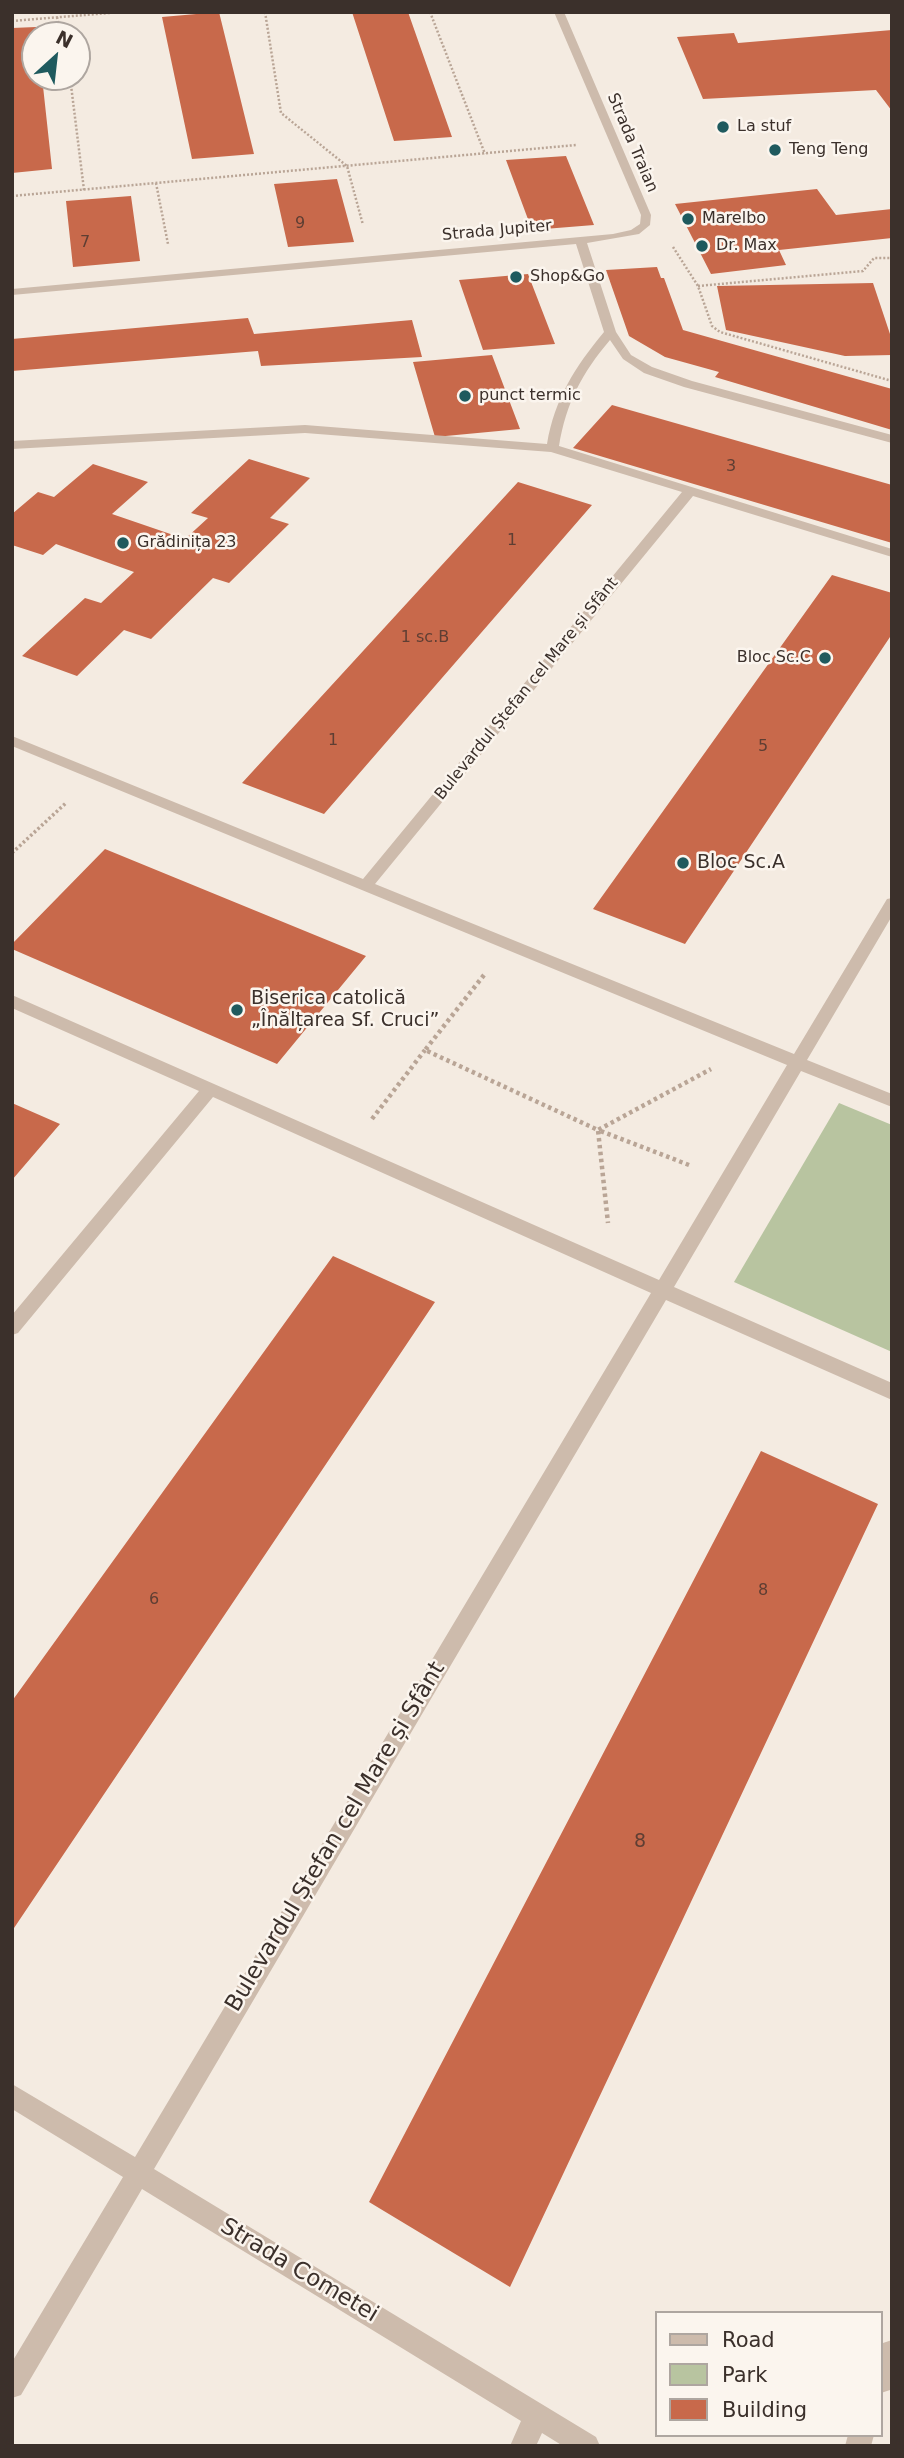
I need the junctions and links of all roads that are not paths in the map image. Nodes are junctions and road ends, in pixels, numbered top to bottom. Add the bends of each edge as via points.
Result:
1 (559, 12) edge
2 (580, 239) junction
3 (12, 292) edge
4 (610, 332) junction
5 (892, 439) edge
6 (12, 446) edge
7 (552, 448) junction
8 (689, 492) junction
9 (892, 552) edge
10 (12, 741) edge
11 (365, 886) junction
12 (892, 903) edge
13 (12, 1001) edge
14 (797, 1062) junction
15 (210, 1089) junction
16 (892, 1101) edge
17 (661, 1289) junction
18 (12, 1328) edge
19 (892, 1392) edge
20 (12, 2096) edge
21 (138, 2173) junction
22 (892, 2352) edge
23 (883, 2376) edge
24 (12, 2386) edge
25 (537, 2415) junction
26 (523, 2446) edge
27 (587, 2446) edge

1 - 2 street, Strada Traian via 646,215 645,225 635,232
2 - 3 street, Strada Jupiter
2 - 4 street, Strada Jupiter
4 - 5 street, Strada Jupiter via 627,357 648,370
4 - 7 street via 572,379 557,413
6 - 7 street via 305,429
7 - 8 street
8 - 9 street
8 - 11 street, Bulevardul Ștefan cel Mare și Sfânt
10 - 11 street
11 - 14 street
12 - 14 street, Bulevardul Ștefan cel Mare și Sfânt
13 - 15 street
14 - 16 street
14 - 17 street, Bulevardul Ștefan cel Mare și Sfânt
15 - 17 street
15 - 18 street
17 - 19 street
17 - 21 street, Bulevardul Ștefan cel Mare și Sfânt
20 - 21 street, Strada Cometei
21 - 24 street, Bulevardul Ștefan cel Mare și Sfânt
21 - 25 street, Strada Cometei
22 - 23 street
25 - 26 street
25 - 27 street, Strada Cometei

